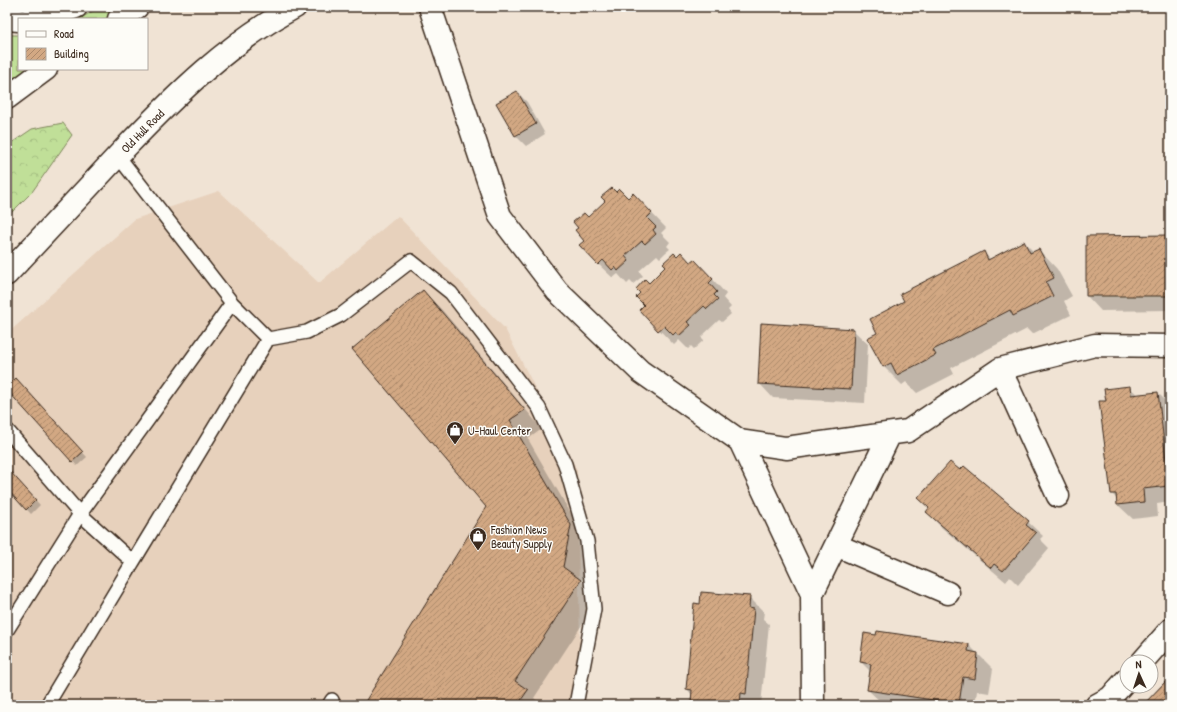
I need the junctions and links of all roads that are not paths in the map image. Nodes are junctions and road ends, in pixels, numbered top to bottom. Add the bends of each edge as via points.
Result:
1 (76, 7) edge
2 (137, 7) edge
3 (295, 7) edge
4 (430, 7) edge
5 (36, 18) edge
6 (120, 18) edge
7 (7, 19) edge
8 (18, 20) edge
9 (45, 70) edge
10 (7, 98) edge
11 (118, 156) junction
12 (7, 274) edge
13 (232, 303) junction
14 (268, 339) junction
15 (1170, 346) edge
16 (1000, 369) junction
17 (7, 430) edge
18 (890, 434) junction
19 (740, 441) junction
20 (1058, 496) dead end
21 (80, 514) junction
22 (836, 545) junction
23 (133, 562) junction
24 (948, 593) dead end
25 (812, 594) junction
26 (7, 630) edge
27 (1170, 630) edge
28 (1149, 654) edge
29 (1119, 688) edge
30 (47, 705) edge
31 (576, 705) edge
32 (813, 705) edge
33 (1098, 705) edge

1 - 5 main road
2 - 6 main road
3 - 11 main road, Old Hull Road via 244,39 199,74
4 - 19 main road via 500,216 557,291 640,371
7 - 8 main road
9 - 10 main road
11 - 12 main road, Old Hull Road
11 - 13 lane
13 - 14 lane
13 - 21 lane
14 - 23 lane
14 - 31 lane via 307,332 341,315 411,261 451,293 540,408 565,464 587,541 594,609
15 - 16 main road via 1094,345
16 - 18 main road via 908,431
16 - 20 main road
17 - 21 lane
18 - 19 main road via 786,448
18 - 22 main road
19 - 25 main road
21 - 23 lane
21 - 26 lane
22 - 24 main road
22 - 25 main road
23 - 30 lane
25 - 32 main road
27 - 28 main road
29 - 33 main road via 1110,698

